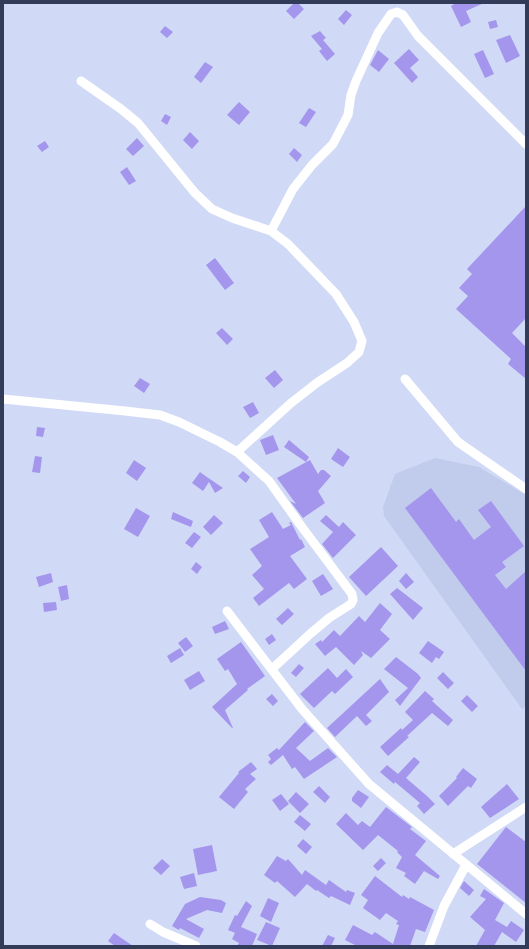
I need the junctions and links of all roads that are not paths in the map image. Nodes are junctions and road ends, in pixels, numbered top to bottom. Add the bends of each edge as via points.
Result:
1 (81, 81) dead end
2 (526, 144) edge
3 (271, 231) junction
4 (405, 379) dead end
5 (3, 399) edge
6 (237, 452) junction
7 (526, 489) edge
8 (226, 611) dead end
9 (272, 669) junction
10 (526, 807) edge
11 (453, 854) junction
12 (466, 865) junction
13 (526, 914) edge
14 (150, 924) dead end
15 (196, 946) edge
16 (429, 946) edge

1 - 3 street via 138,123 195,193 212,209
2 - 3 street via 418,36 403,15 397,12 391,14 378,33 356,81 348,114 333,144 293,189
3 - 6 street via 288,244 336,294 354,322 362,341 359,352 347,363 291,403
4 - 7 street via 458,442
5 - 6 street via 160,415
6 - 9 street via 269,480 352,594 353,600 310,634
8 - 9 street
9 - 11 street via 302,709 368,784
10 - 11 street
11 - 12 street
12 - 13 street
12 - 16 street via 444,906
14 - 15 street

